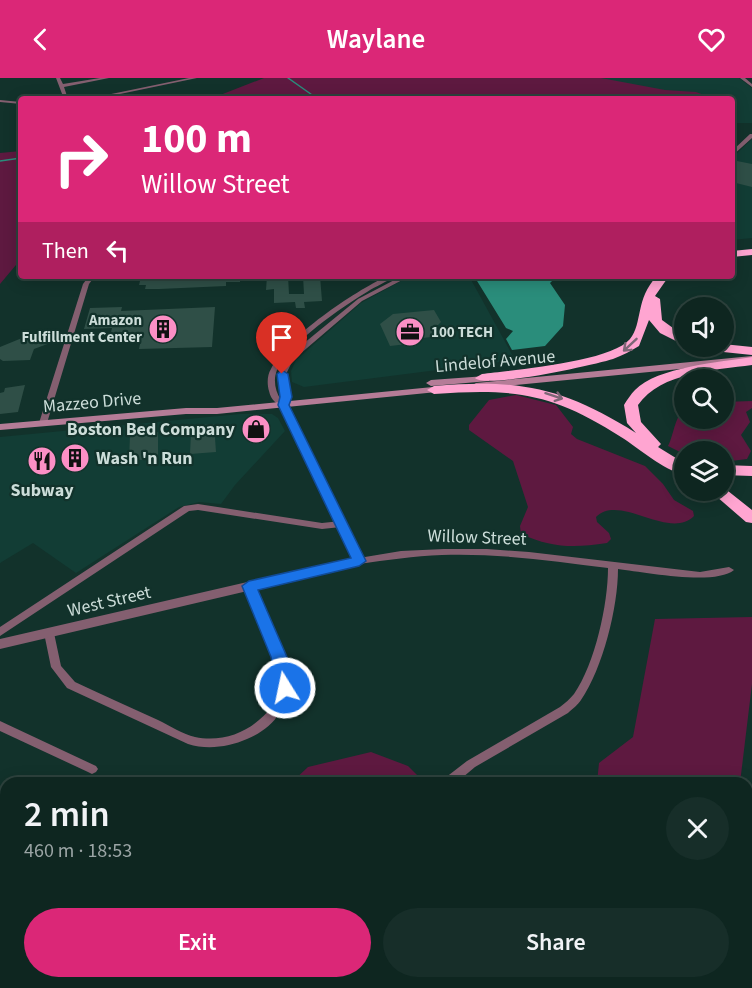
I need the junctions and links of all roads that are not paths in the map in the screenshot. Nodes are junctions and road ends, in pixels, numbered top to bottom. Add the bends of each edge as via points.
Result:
1 (58, 78) edge
2 (107, 78) edge
3 (195, 78) edge
4 (742, 78) edge
5 (748, 78) edge
6 (752, 81) edge
7 (61, 86) junction
8 (752, 86) edge
9 (63, 96) edge
10 (104, 96) edge
11 (0, 101) edge
12 (18, 103) edge
13 (752, 128) edge
14 (752, 135) edge
15 (735, 143) edge
16 (735, 151) edge
17 (752, 250) edge
18 (735, 252) edge
19 (90, 279) edge
20 (387, 279) edge
21 (401, 279) edge
22 (661, 279) edge
23 (669, 279) edge
24 (674, 336) edge
25 (734, 350) edge
26 (752, 352) edge
27 (752, 360) edge
28 (468, 380) junction
29 (434, 390) junction
30 (282, 400) junction
31 (243, 405) joint
32 (43, 423) junction
33 (0, 427) edge
34 (674, 456) edge
35 (674, 465) edge
36 (734, 470) edge
37 (752, 471) edge
38 (731, 501) edge
39 (752, 518) edge
40 (341, 524) junction
41 (359, 561) junction
42 (613, 566) junction
43 (729, 570) dead end
44 (249, 586) junction
45 (225, 592) joint
46 (0, 632) edge
47 (49, 633) junction
48 (0, 644) edge
49 (0, 726) edge
50 (92, 769) dead end
51 (455, 777) edge

1 - 7 street
2 - 7 street
3 - 10 street
4 - 8 street
5 - 6 street
7 - 9 street
11 - 12 street
13 - 15 street
14 - 16 street
17 - 18 highway
19 - 32 street
20 - 30 street via 352,297 284,355 272,373
21 - 30 street via 360,300 290,360 282,378
22 -> 28 highway via 647,297 636,341 620,353 598,360
23 - 24 highway via 657,293 652,314 663,330
25 - 26 highway
26 - 28 main road, Lindelof Avenue
27 - 29 main road, Lindelof Avenue
27 - 34 highway via 660,379 635,398 632,413 640,430
28 - 30 main road, Lindelof Avenue
29 - 30 main road, Lindelof Avenue
29 -> 35 highway via 506,387 552,395 586,410
30 - 31 main road, Lindelof Avenue
30 - 40 street
31 - 32 main road, Mazzeo Drive
32 - 33 main road, Mazzeo Drive
36 - 37 highway
38 - 39 highway
40 - 41 street
40 - 46 street via 322,526 187,508
41 - 42 street, Willow Street via 410,554 483,553
41 - 44 street, Willow Street
42 - 43 street, Willow Street via 700,575
42 - 51 street via 614,586 602,640 577,698 568,708
44 - 45 street, Willow Street
44 - 47 street via 279,657 285,688 270,718 233,740 192,741 76,688 58,671
45 - 47 street, West Street
47 - 48 street, West Street
49 - 50 street

